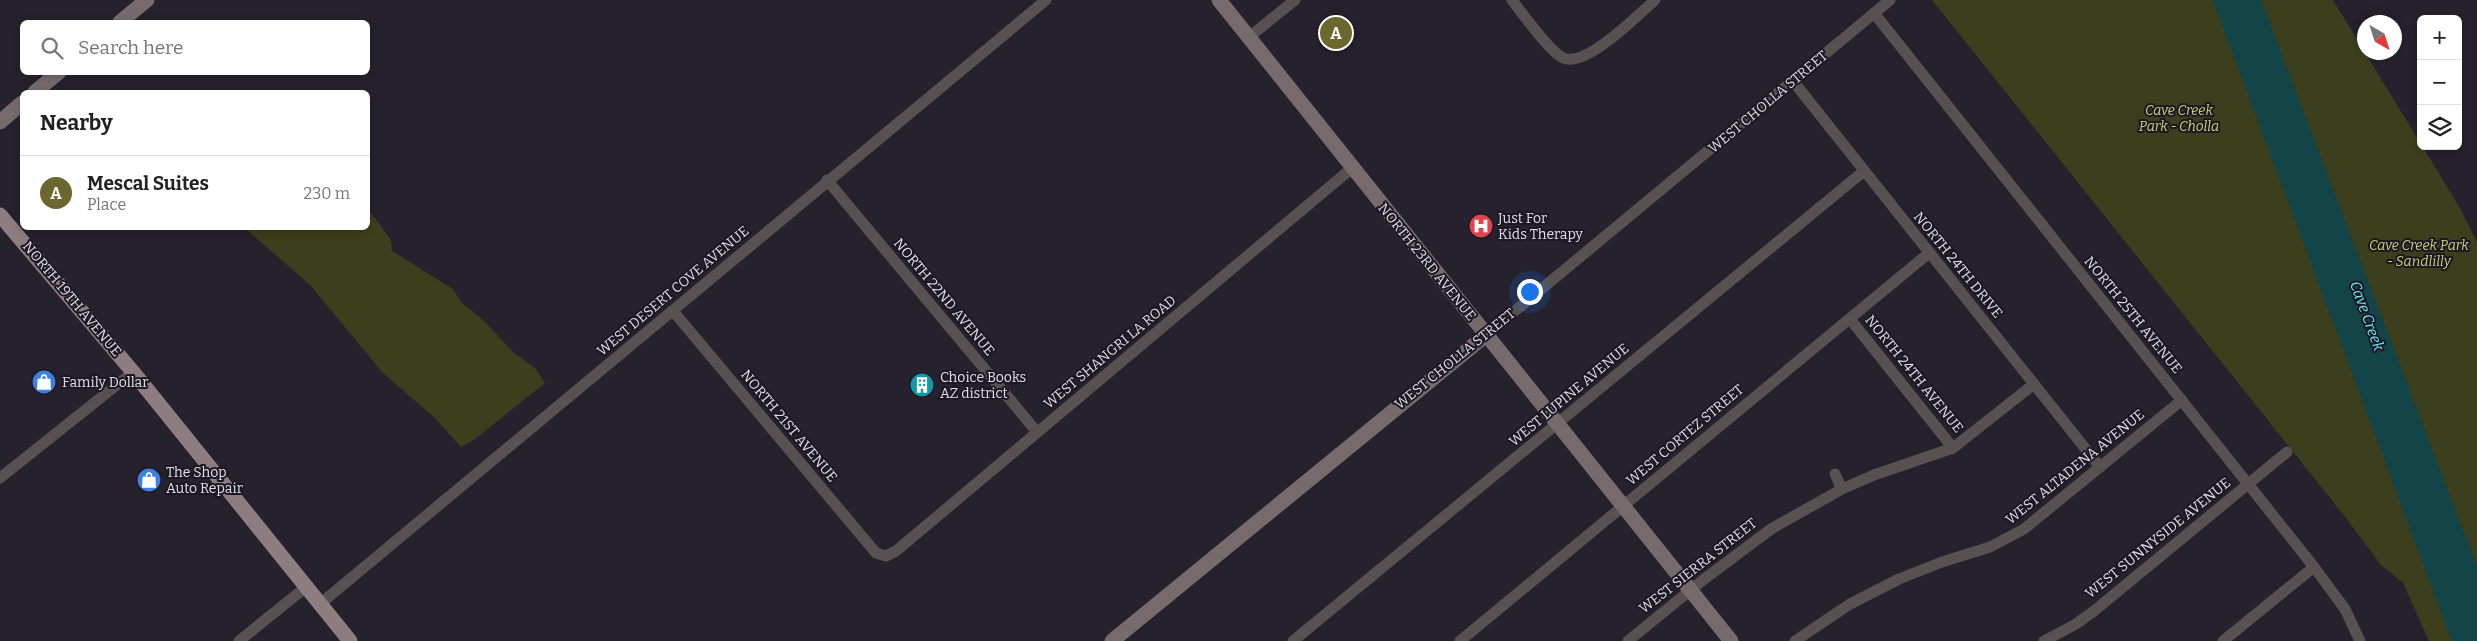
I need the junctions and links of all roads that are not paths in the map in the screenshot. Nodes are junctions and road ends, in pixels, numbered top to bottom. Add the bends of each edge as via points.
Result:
1 (146, 0) edge
2 (1046, 0) edge
3 (1219, 0) edge
4 (1295, 0) edge
5 (1512, 0) edge
6 (1655, 0) edge
7 (1890, 0) edge
8 (1874, 13) junction
9 (122, 20) edge
10 (1248, 38) junction
11 (55, 75) edge
12 (1793, 81) junction
13 (37, 90) edge
14 (20, 105) edge
15 (0, 122) edge
16 (1352, 168) junction
17 (1864, 171) junction
18 (827, 180) junction
19 (0, 215) edge
20 (1929, 252) junction
21 (673, 311) junction
22 (1850, 318) junction
23 (1486, 335) junction
24 (133, 372) junction
25 (2034, 384) junction
26 (2182, 400) junction
27 (1557, 424) junction
28 (1037, 432) junction
29 (1953, 448) junction
30 (2287, 452) dead end
31 (2100, 467) junction
32 (1835, 474) dead end
33 (0, 478) edge
34 (2248, 484) junction
35 (1842, 489) junction
36 (1622, 506) junction
37 (886, 556) joint
38 (2314, 567) junction
39 (306, 587) junction
40 (1690, 590) junction
41 (320, 604) junction
42 (239, 641) edge
43 (350, 641) edge
44 (1112, 641) edge
45 (1293, 641) edge
46 (1460, 641) edge
47 (1628, 641) edge
48 (1731, 641) edge
49 (1795, 641) edge
50 (2044, 641) edge
51 (2223, 641) edge
52 (2360, 641) edge

1 - 9 street
2 - 18 street, WEST DESERT COVE AVENUE
3 - 10 street, NORTH 23RD AVENUE
4 - 10 street
5 - 6 street via 1553,50 1563,58 1574,60 1603,44
7 - 8 street, WEST CHOLLA STREET
8 - 12 street, WEST CHOLLA STREET
8 - 26 street, NORTH 25TH AVENUE
10 - 16 street, NORTH 23RD AVENUE
11 - 13 street
12 - 17 street, NORTH 24TH DRIVE
12 - 23 street, WEST CHOLLA STREET
14 - 15 street
16 - 23 street, NORTH 23RD AVENUE
16 - 28 street, WEST SHANGRI LA ROAD
17 - 20 street, NORTH 24TH DRIVE
17 - 27 street, WEST LUPINE AVENUE
18 - 21 street, WEST DESERT COVE AVENUE
18 - 28 street, NORTH 22ND AVENUE
19 - 24 main road, NORTH 19TH AVENUE
20 - 22 street, WEST CORTEZ STREET
20 - 25 street, NORTH 24TH DRIVE
21 - 37 street, NORTH 21ST AVENUE via 876,553
21 - 41 street, WEST DESERT COVE AVENUE
22 - 29 street, NORTH 24TH AVENUE
22 - 36 street, WEST CORTEZ STREET
23 - 27 street, NORTH 23RD AVENUE
23 - 44 street, WEST CHOLLA STREET
24 - 33 street
24 - 39 main road, NORTH 19TH AVENUE
25 - 29 street, WEST SIERRA STREET
25 - 31 street, NORTH 24TH DRIVE
26 - 31 street, WEST ALTADENA AVENUE
26 - 34 street, NORTH 25TH AVENUE
27 - 36 street, NORTH 23RD AVENUE
27 - 45 street, WEST LUPINE AVENUE
28 - 37 street, WEST SHANGRI LA ROAD
29 - 35 street, WEST SIERRA STREET
30 - 34 street, WEST SUNNYSIDE AVENUE
31 - 49 street, WEST ALTADENA AVENUE via 2024,530 2006,540 1899,579 1850,604
32 - 35 street
34 - 38 street, NORTH 25TH AVENUE
34 - 50 street, WEST SUNNYSIDE AVENUE via 2094,611
35 - 40 street, WEST SIERRA STREET via 1771,529
36 - 40 street, NORTH 23RD AVENUE
36 - 46 street, WEST CORTEZ STREET
38 - 51 street
38 - 52 street, NORTH 25TH AVENUE via 2345,609
39 - 41 main road, NORTH 19TH AVENUE
39 - 42 street
40 - 47 street, WEST SIERRA STREET
40 - 48 street, NORTH 23RD AVENUE
41 - 43 main road, NORTH 19TH AVENUE

